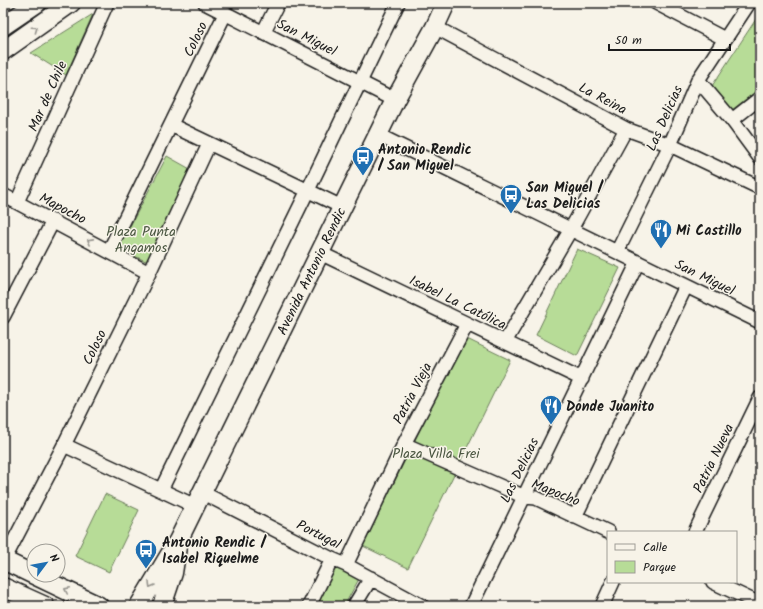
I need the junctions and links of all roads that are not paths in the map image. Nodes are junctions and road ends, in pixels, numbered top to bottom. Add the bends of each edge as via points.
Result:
1 (37, 3) edge
2 (71, 3) edge
3 (106, 3) edge
4 (205, 3) edge
5 (278, 3) edge
6 (398, 3) edge
7 (446, 3) edge
8 (656, 3) edge
9 (749, 3) edge
10 (225, 14) junction
11 (3, 26) edge
12 (435, 27) junction
13 (263, 33) junction
14 (725, 39) junction
15 (3, 52) edge
16 (698, 80) junction
17 (360, 82) junction
18 (760, 98) edge
19 (395, 100) junction
20 (732, 120) junction
21 (171, 125) junction
22 (626, 129) junction
23 (378, 134) junction
24 (209, 144) junction
25 (670, 145) junction
26 (760, 158) edge
27 (760, 188) edge
28 (308, 190) junction
29 (3, 195) edge
30 (16, 202) junction
31 (342, 208) junction
32 (53, 221) junction
33 (571, 229) junction
34 (109, 251) junction
35 (617, 252) junction
36 (320, 253) junction
37 (638, 262) junction
38 (149, 273) junction
39 (686, 286) junction
40 (3, 317) edge
41 (760, 322) edge
42 (466, 324) junction
43 (505, 342) junction
44 (582, 379) junction
45 (760, 398) edge
46 (404, 444) junction
47 (64, 445) junction
48 (161, 490) junction
49 (525, 497) junction
50 (198, 499) junction
51 (575, 517) junction
52 (695, 531) edge
53 (607, 532) edge
54 (178, 541) junction
55 (332, 559) junction
56 (3, 561) edge
57 (346, 565) junction
58 (26, 571) edge
59 (370, 578) junction
60 (51, 583) edge
61 (613, 583) edge
62 (715, 583) edge
63 (3, 587) edge
64 (760, 604) edge
65 (45, 606) edge
66 (99, 606) edge
67 (139, 606) edge
68 (162, 606) edge
69 (309, 606) edge
70 (354, 606) edge
71 (422, 606) edge
72 (471, 606) edge
73 (602, 606) edge

1 - 11 main road
15 -> 2 main road
3 - 30 street, Mar de Chile
4 - 10 street, San Miguel
5 - 13 street
6 - 17 street
7 - 12 main road, Avenida Antonio Rendic
8 - 14 street
9 - 14 street, Las Delicias
10 - 13 street, San Miguel
10 - 21 street, Coloso
12 - 19 main road, Avenida Antonio Rendic
12 - 22 street, La Reina
13 - 17 street, San Miguel
14 - 16 street, Las Delicias
16 - 20 street
16 - 25 street, Las Delicias
17 - 19 street, San Miguel
17 - 28 street
18 - 20 street
19 - 23 main road, Avenida Antonio Rendic
20 - 26 street
21 - 24 street
21 - 34 street, Coloso
22 - 25 street, La Reina
22 - 33 street
23 - 31 main road, Avenida Antonio Rendic
23 - 33 street, San Miguel
24 - 28 street
24 - 38 street, Coloso
25 - 27 street, La Reina
25 - 35 street, Las Delicias
28 - 31 street
28 - 48 street
29 - 30 street, Mapocho
30 - 32 street, Mapocho
31 - 36 main road, Avenida Antonio Rendic
34 -> 32 street, Mapocho
32 - 40 street
33 - 35 street, San Miguel
33 - 43 street
34 - 38 street, Mapocho
35 - 37 street, San Miguel
36 - 42 street, Isabel La Católica
36 - 50 main road, Avenida Antonio Rendic
37 - 39 street, San Miguel
37 - 44 street, Las Delicias
38 - 47 street, Coloso
39 - 41 street, San Miguel
39 - 51 street
42 - 43 street, Isabel La Católica
42 - 46 street, Patria Vieja
43 - 44 street, Isabel La Católica
44 - 49 street, Las Delicias
45 - 52 street, Patria Nueva
46 - 49 street, Mapocho
46 - 57 street, Patria Vieja
47 - 48 street, Portugal
47 - 56 street, Coloso
48 - 50 street, Portugal
49 - 51 street, Mapocho via 536,498
49 - 72 street, Las Delicias
50 - 54 main road, Avenida Antonio Rendic
50 - 55 street, Portugal
51 - 53 street, Mapocho
54 -> 67 main road, Avenida Antonio Rendic
54 - 68 main road, Avenida Antonio Rendic via 173,573
55 - 57 street, Portugal
55 - 69 street
56 - 58 main road
57 - 59 street, Portugal
59 - 70 street
59 - 71 street, Portugal
66 -> 60 main road
61 - 73 street
62 - 64 street
63 - 65 main road

